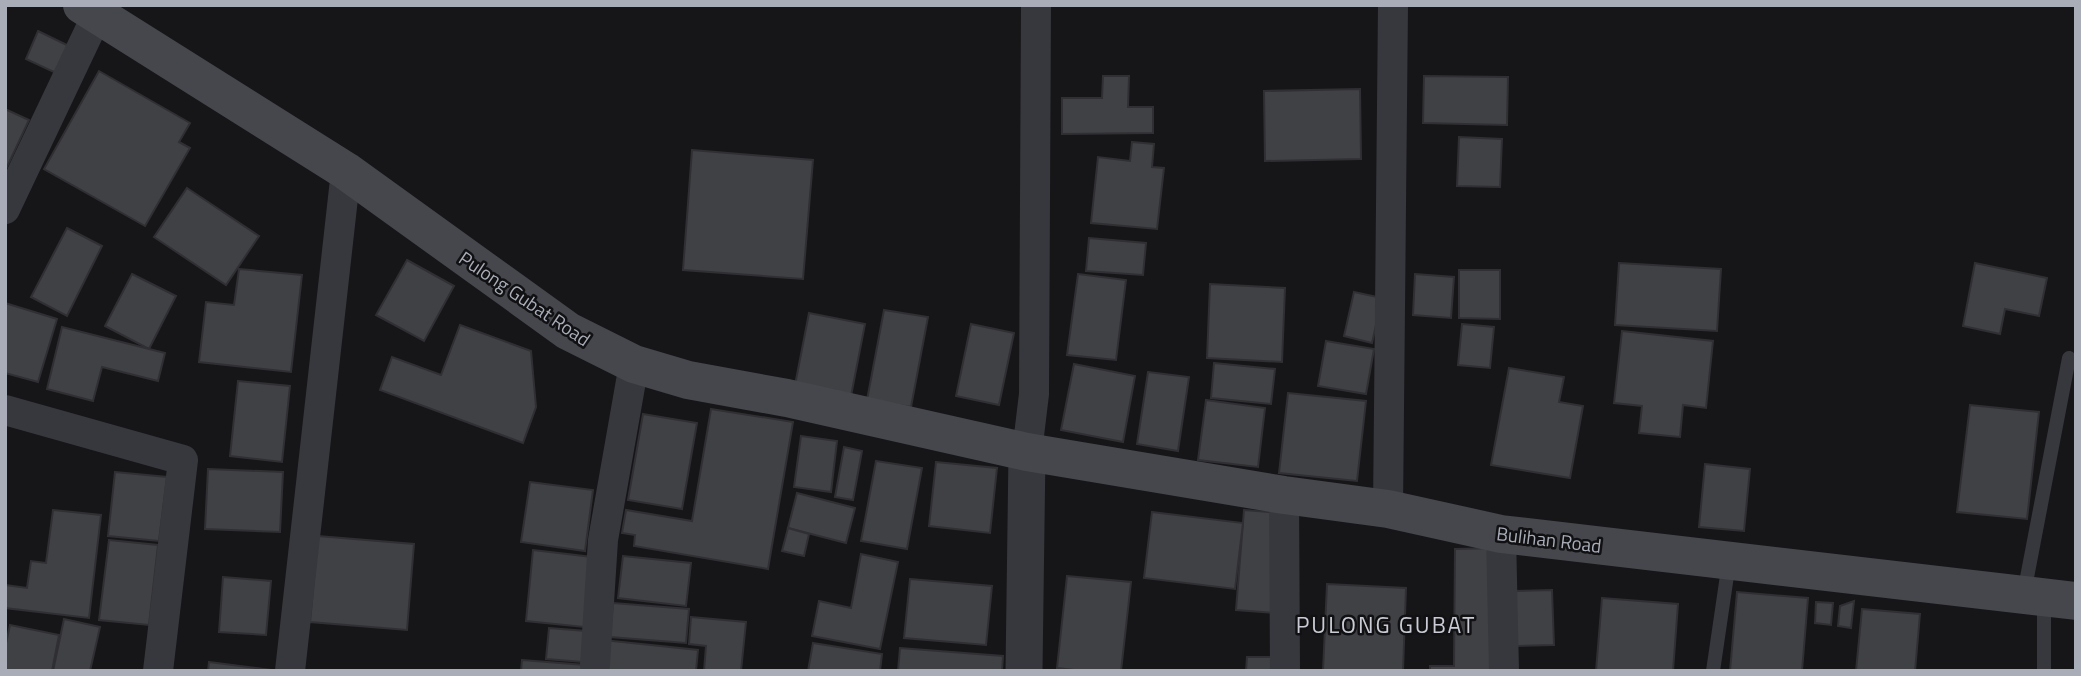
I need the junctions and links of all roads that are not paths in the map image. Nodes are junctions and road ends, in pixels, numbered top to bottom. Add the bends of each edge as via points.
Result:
1 (1036, 5) edge
2 (1393, 5) edge
3 (93, 8) edge
4 (346, 171) junction
5 (5, 209) edge
6 (2069, 358) dead end
7 (634, 364) junction
8 (5, 410) edge
9 (1027, 452) junction
10 (1284, 495) junction
11 (1388, 509) junction
12 (1501, 534) junction
13 (1730, 561) junction
14 (2048, 598) edge
15 (595, 665) dead end
16 (158, 671) edge
17 (290, 671) edge
18 (1024, 671) edge
19 (1285, 671) edge
20 (1504, 671) edge
21 (1713, 671) edge
22 (2044, 671) edge

1 - 9 street via 1034,394
2 - 11 street
3 - 4 main road, Pulong Gubat Road
3 - 5 street
4 - 7 main road, Pulong Gubat Road via 568,331
4 - 17 street
6 - 14 lane
7 - 9 main road, Pulong Gubat Road via 688,380
7 - 15 street via 603,540
8 - 16 street via 183,460
9 - 10 main road, Bulihan Road
9 - 18 street
10 - 11 main road, Bulihan Road
10 - 19 street
11 - 12 main road, Bulihan Road
12 - 13 main road, Bulihan Road
12 - 20 street
13 - 14 main road, Bulihan Road
13 - 21 lane
14 - 22 lane

